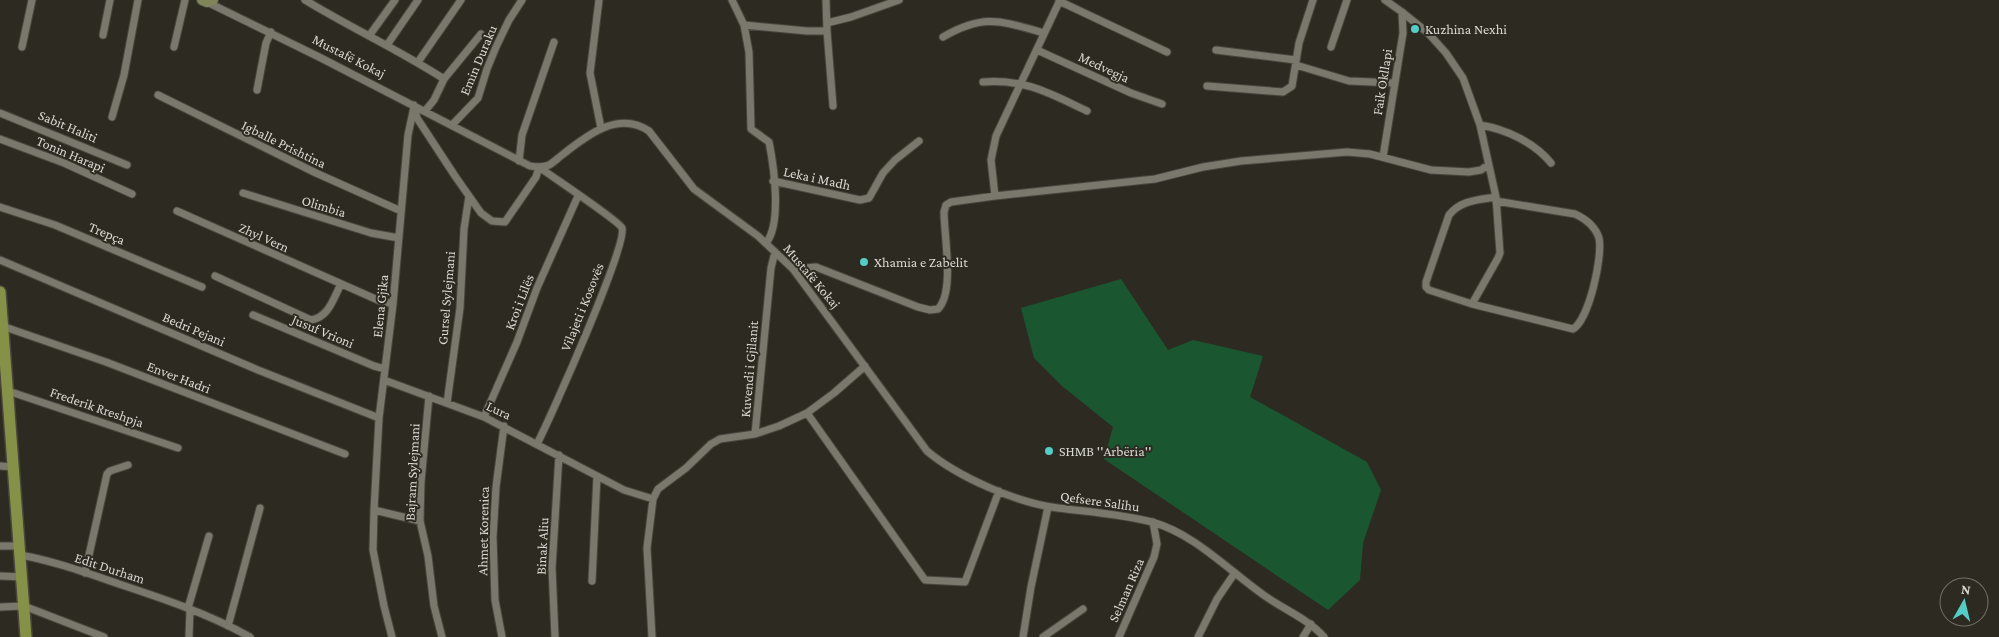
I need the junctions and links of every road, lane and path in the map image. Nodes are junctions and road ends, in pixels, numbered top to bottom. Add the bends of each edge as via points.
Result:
1 (32, 0) edge
2 (110, 0) edge
3 (138, 0) edge
4 (185, 0) edge
5 (305, 0) edge
6 (395, 0) edge
7 (418, 0) edge
8 (461, 0) edge
9 (522, 0) edge
10 (599, 0) edge
11 (732, 0) edge
12 (826, 0) edge
13 (899, 0) edge
14 (1313, 0) edge
15 (1347, 0) edge
16 (1385, 0) edge
17 (207, 1) edge
18 (1060, 1) edge
19 (1402, 12) junction
20 (827, 22) junction
21 (744, 25) junction
22 (827, 31) junction
23 (271, 32) junction
24 (1044, 33) junction
25 (481, 34) dead end
26 (103, 35) dead end
27 (369, 36) junction
28 (943, 37) dead end
29 (554, 42) dead end
30 (387, 45) junction
31 (22, 47) dead end
32 (174, 47) dead end
33 (1331, 47) dead end
34 (1036, 50) junction
35 (1216, 50) dead end
36 (1167, 52) dead end
37 (418, 62) junction
38 (1296, 62) junction
39 (444, 80) junction
40 (983, 82) dead end
41 (1022, 83) junction
42 (1395, 83) junction
43 (1207, 86) dead end
44 (258, 90) dead end
45 (158, 95) dead end
46 (1162, 104) dead end
47 (414, 105) junction
48 (833, 106) dead end
49 (425, 111) junction
50 (1087, 111) dead end
51 (0, 113) edge
52 (112, 117) dead end
53 (1480, 124) junction
54 (452, 125) junction
55 (600, 128) junction
56 (0, 139) edge
57 (919, 141) dead end
58 (1383, 157) junction
59 (519, 161) junction
60 (1551, 162) dead end
61 (127, 164) dead end
62 (1488, 165) junction
63 (539, 167) junction
64 (773, 181) junction
65 (243, 193) dead end
66 (132, 194) dead end
67 (469, 196) junction
68 (578, 196) junction
69 (995, 196) junction
70 (1496, 199) junction
71 (0, 207) edge
72 (177, 211) dead end
73 (401, 211) junction
74 (399, 238) junction
75 (766, 243) junction
76 (776, 252) junction
77 (0, 260) edge
78 (793, 269) junction
79 (214, 276) dead end
80 (341, 284) junction
81 (202, 287) dead end
82 (0, 292) edge
83 (393, 304) junction
84 (1472, 304) junction
85 (253, 315) dead end
86 (2, 326) junction
87 (3, 357) edge
88 (865, 366) junction
89 (385, 369) junction
90 (384, 380) junction
91 (8, 391) junction
92 (429, 396) junction
93 (447, 402) junction
94 (807, 413) junction
95 (484, 417) junction
96 (379, 418) junction
97 (504, 426) junction
98 (755, 434) junction
99 (537, 444) junction
100 (178, 448) dead end
101 (345, 454) dead end
102 (559, 455) junction
103 (128, 465) dead end
104 (0, 466) edge
105 (14, 467) junction
106 (597, 476) junction
107 (999, 491) junction
108 (652, 499) junction
109 (1048, 507) junction
110 (260, 508) dead end
111 (374, 510) junction
112 (420, 520) junction
113 (1153, 522) junction
114 (209, 536) dead end
115 (0, 546) edge
116 (20, 550) junction
117 (85, 572) junction
118 (1234, 574) junction
119 (0, 576) edge
120 (22, 578) junction
121 (592, 581) dead end
122 (24, 606) junction
123 (0, 607) edge
124 (189, 608) junction
125 (1083, 609) dead end
126 (1311, 624) junction
127 (228, 626) junction
128 (248, 636) edge
129 (26, 637) edge
130 (104, 637) edge
131 (189, 637) edge
132 (392, 637) edge
133 (442, 637) edge
134 (502, 637) edge
135 (556, 637) edge
136 (652, 637) edge
137 (1023, 637) edge
138 (1043, 637) edge
139 (1119, 637) edge
140 (1198, 637) edge
141 (1303, 637) edge
142 (1324, 637) edge

1 - 31 street
2 - 26 street
3 - 52 street via 124,75
4 - 32 street
5 - 27 street, Mustafë Kokaj
6 - 27 street
7 - 30 street, Mustafë Kokaj
8 - 37 street
9 - 54 street, Emin Duraku via 496,47 478,98
10 - 55 street via 590,73
11 - 21 street, Leka i Madh
12 - 20 street
13 - 20 street
14 - 38 street
15 - 33 street
16 - 19 street
17 - 23 street, Mustafë Kokaj
18 - 24 street
18 - 36 street
19 - 42 street, Faik Okllapi via 1403,33
19 - 53 street via 1446,53 1463,78
20 - 22 street
21 - 22 street
21 - 64 street, Leka i Madh via 749,52 751,129 769,142
22 - 48 street
23 - 44 street
23 - 47 street, Mustafë Kokaj
24 - 28 street via 1002,22 983,21 961,27
24 - 34 street
25 - 39 street
27 - 30 street, Mustafë Kokaj
29 - 59 street via 522,135
30 - 37 street, Mustafë Kokaj
34 - 41 street
34 - 46 street, Medvegja via 1131,94
35 - 38 street
37 - 39 street, Mustafë Kokaj
38 - 42 street via 1349,81
38 - 43 street via 1292,86 1283,92
39 - 49 street
40 - 41 street via 1004,80
41 - 50 street
41 - 69 street via 996,136 991,160
42 - 58 street, Faik Okllapi
45 - 73 street, Igballe Prishtina
47 - 49 street, Mustafë Kokaj
47 - 67 street via 417,118
47 - 73 street, Elena Gjika
49 - 54 street, Mustafë Kokaj
51 - 61 street, Sabit Haliti
53 - 60 street via 1510,134
53 - 62 street
54 - 59 street, Mustafë Kokaj
55 - 63 street, Mustafë Kokaj via 549,165
55 - 75 street, Mustafë Kokaj via 625,123 640,125 649,131 694,189
56 - 66 street, Tonin Harapi
57 - 64 street, Leka i Madh via 883,173 869,198 860,200
58 - 62 street via 1431,170 1481,170
58 - 69 street via 1347,152 1241,161 1203,166 1155,180
59 - 63 street, Mustafë Kokaj
62 - 70 street
63 - 67 street via 536,177 505,222 492,221 481,213
63 - 68 street, Mustafë Kokaj
64 - 75 street, Leka i Madh via 774,226
65 - 74 street, Olimbia via 371,233
67 - 93 street, Gursel Sylejmani via 460,308
68 - 95 street, Kroi i Lilës
68 - 99 street, Vilajeti i Kosovës via 614,218 623,233 606,287
69 - 78 street via 946,205 947,289 943,304 938,309 918,306 816,267
70 - 84 street via 1500,253
70 - 84 street via 1462,203 1449,215 1426,282 1429,290
70 - 84 street via 1576,214 1592,225 1599,238 1600,252 1589,304 1573,329
71 - 81 street, Trepça via 55,225
72 - 80 street, Zhyl Vern
73 - 74 street, Elena Gjika
74 - 83 street, Elena Gjika
75 - 76 street, Mustafë Kokaj
76 - 78 street, Mustafë Kokaj
76 - 98 street, Kuvendi i Gjilanit via 771,268
77 - 96 street, Bedri Pejani
78 - 88 street, Mustafë Kokaj
79 - 80 street via 311,320 325,315
80 - 83 street, Zhyl Vern
82 - 86 main road
83 - 89 street, Elena Gjika
85 - 89 street, Jusuf Vrioni
86 - 87 main road
86 - 101 street, Enver Hadri via 106,362
87 - 91 main road
88 - 94 street
88 - 107 street, Mustafë Kokaj via 927,451 955,470
89 - 90 street, Elena Gjika
90 - 92 street, Lura
90 - 96 street, Elena Gjika
91 - 100 street, Frederik Rreshpja
91 - 105 main road
92 - 93 street, Lura
92 - 112 street, Bajram Sylejmani
93 - 95 street, Lura
94 - 98 street
94 - 107 street via 925,580 965,582
95 - 97 street, Lura
96 - 111 street, Elena Gjika
97 - 99 street, Lura
97 - 134 street, Ahmet Korenica via 493,537 495,600
98 - 108 street, Kuvendi i Gjilanit via 720,439 711,444 658,489
99 - 102 street, Lura
102 - 106 street, Lura
102 - 135 street, Binak Aliu via 552,568
103 - 117 street via 107,474
104 - 105 street
105 - 116 main road
106 - 108 street, Lura
106 - 121 street
107 - 109 street, Mustafë Kokaj
108 - 136 street via 647,548
109 - 113 street, Qefsere Salihu
109 - 137 street, Qefsere Salihu
110 - 127 street
111 - 112 street
111 - 132 street, Elena Gjika via 373,550
112 - 133 street, Bajram Sylejmani
113 - 118 street, Qefsere Salihu via 1190,540
113 - 139 street, Selman Riza via 1157,544 1154,558
114 - 124 street
115 - 116 street, Edit Durham
116 - 117 street, Edit Durham
116 - 120 main road
117 - 124 street, Edit Durham
118 - 126 street, Qefsere Salihu
118 - 140 street
119 - 120 street
120 - 122 main road
122 - 123 street
122 - 129 main road
122 - 130 street
124 - 127 street, Edit Durham
124 - 131 street
125 - 138 street
126 - 141 street
126 - 142 street, Qefsere Salihu
127 - 128 street, Edit Durham

